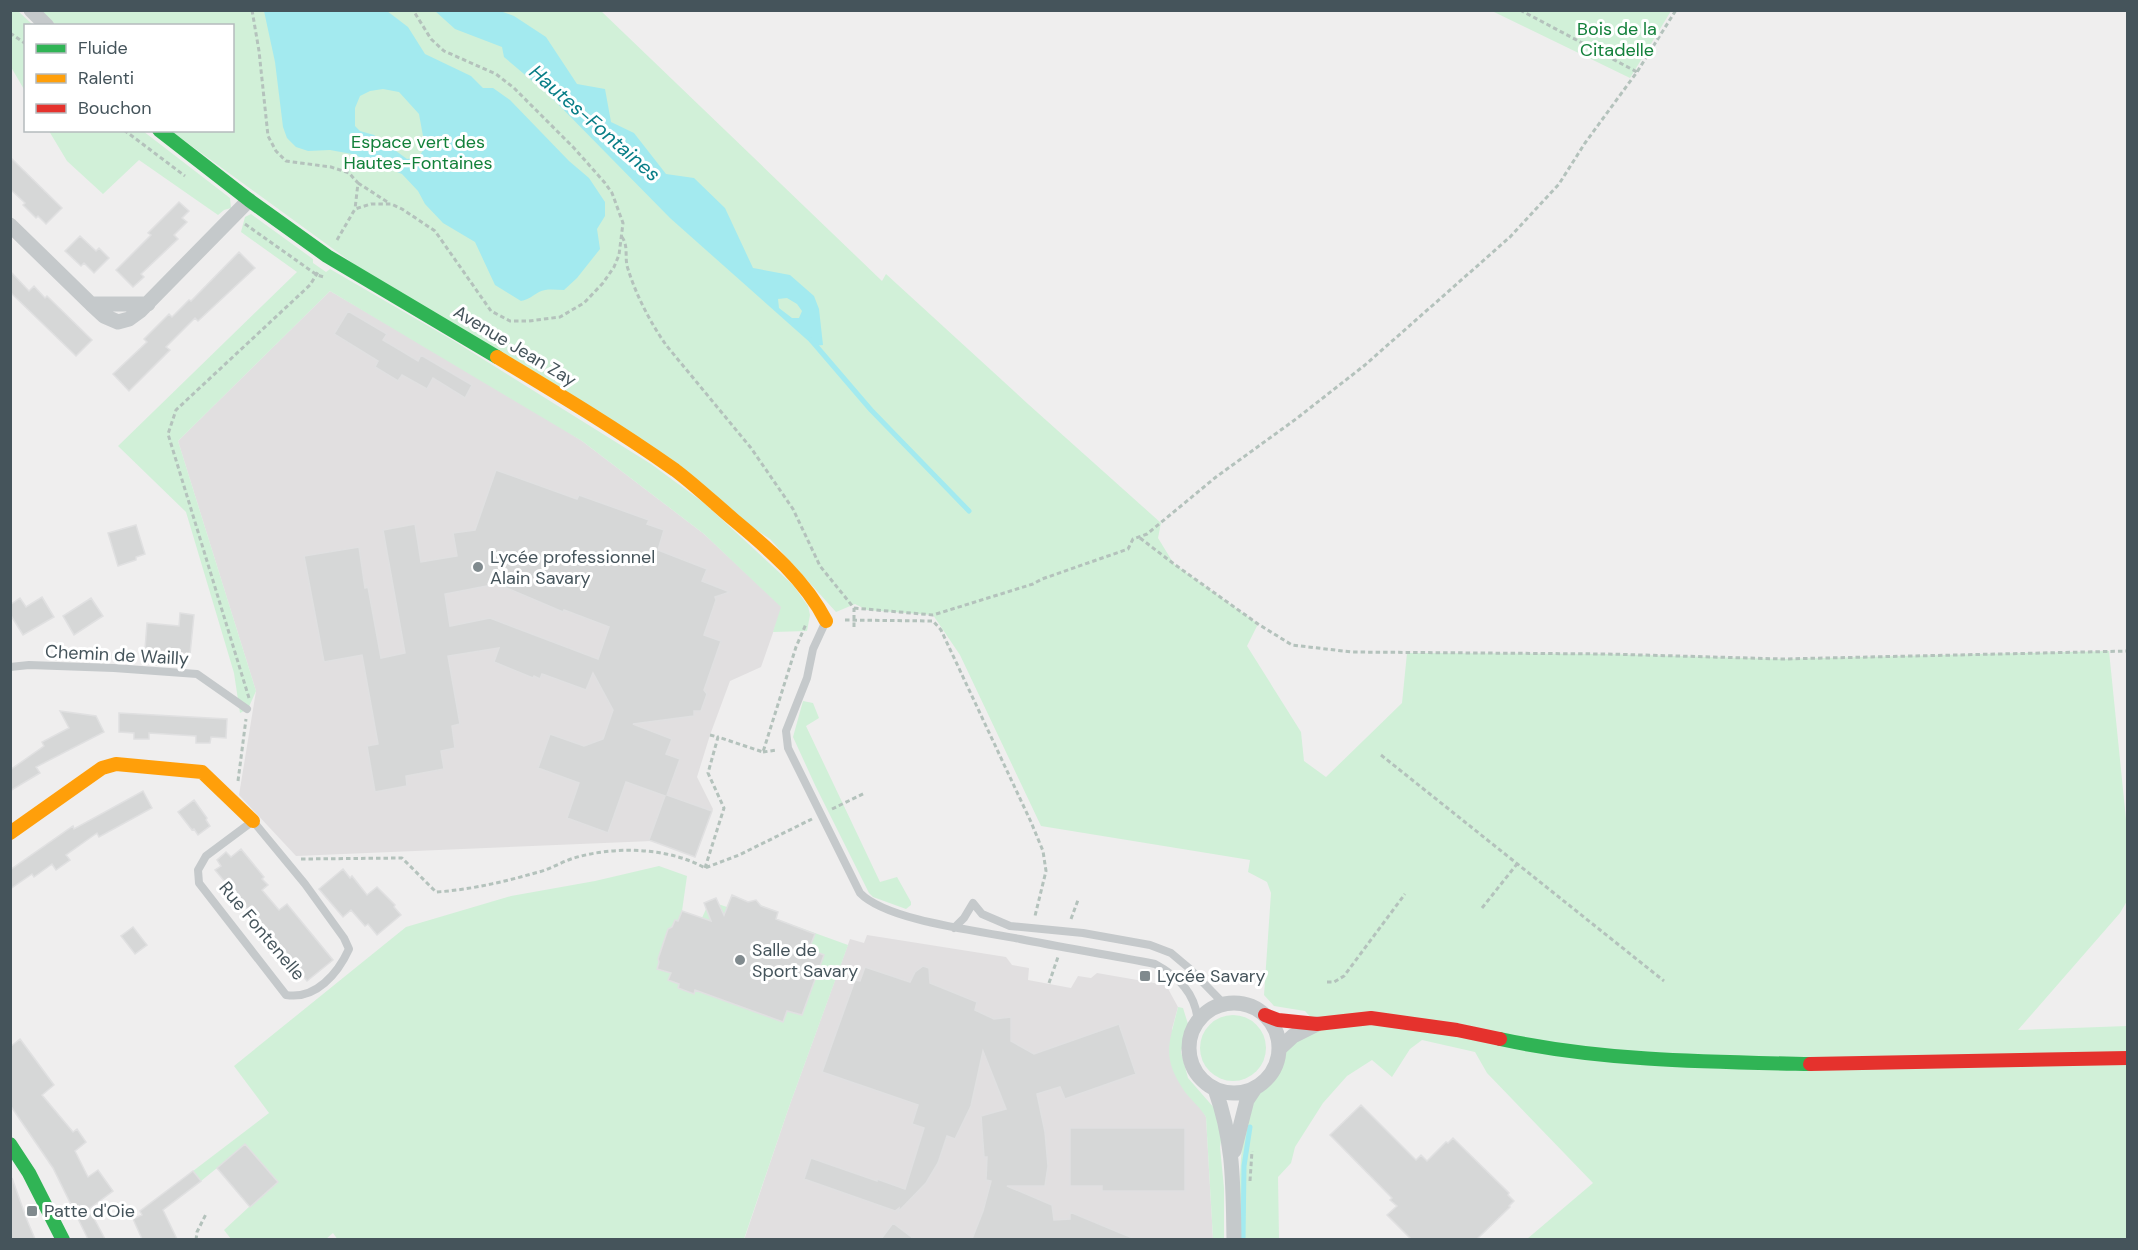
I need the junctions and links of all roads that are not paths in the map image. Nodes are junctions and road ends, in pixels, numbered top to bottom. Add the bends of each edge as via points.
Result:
1 (31, 10) edge
2 (45, 24) edge
3 (162, 132) edge
4 (249, 200) junction
5 (10, 225) edge
6 (826, 621) joint
7 (10, 667) edge
8 (247, 709) road end
9 (253, 821) junction
10 (10, 833) edge
11 (954, 928) junction
12 (1224, 1004) junction
13 (1265, 1015) junction
14 (1198, 1021) junction
15 (1317, 1024) junction
16 (1280, 1049) junction
17 (2127, 1058) edge
18 (1255, 1088) junction
19 (1215, 1089) junction
20 (10, 1144) edge
21 (1232, 1160) junction
22 (63, 1239) edge
23 (1234, 1239) edge

1 - 2 street
3 - 4 street, Avenue Jean Zay
4 - 5 street via 148,304 91,304
4 - 6 street, Avenue Jean Zay via 327,256 625,436 676,472 763,544 816,601
6 - 11 lane via 786,731 788,748 868,902
7 - 8 lane, Chemin de Wailly via 197,674
9 - 9 lane, Rue Fontenelle via 206,856 198,870 199,883 286,994 295,996 329,980 342,966 349,949
9 - 10 street, Rue Fontenelle via 202,772 116,764 102,768
11 - 12 lane via 973,903 982,914 1010,926 1150,945 1171,953
11 - 14 lane via 1155,964 1187,988
12 - 13 street via 1250,1005
12 - 14 street
13 - 15 street
13 - 16 street via 1276,1030
14 - 19 street via 1190,1039 1191,1059 1200,1077
15 - 16 street via 1293,1036
15 - 17 street via 1371,1018 1457,1030 1536,1047 1678,1062 1816,1064
16 - 18 street via 1270,1076
18 - 19 street via 1235,1093
18 - 21 street via 1241,1118
19 - 21 street
20 - 22 street
21 - 23 street

